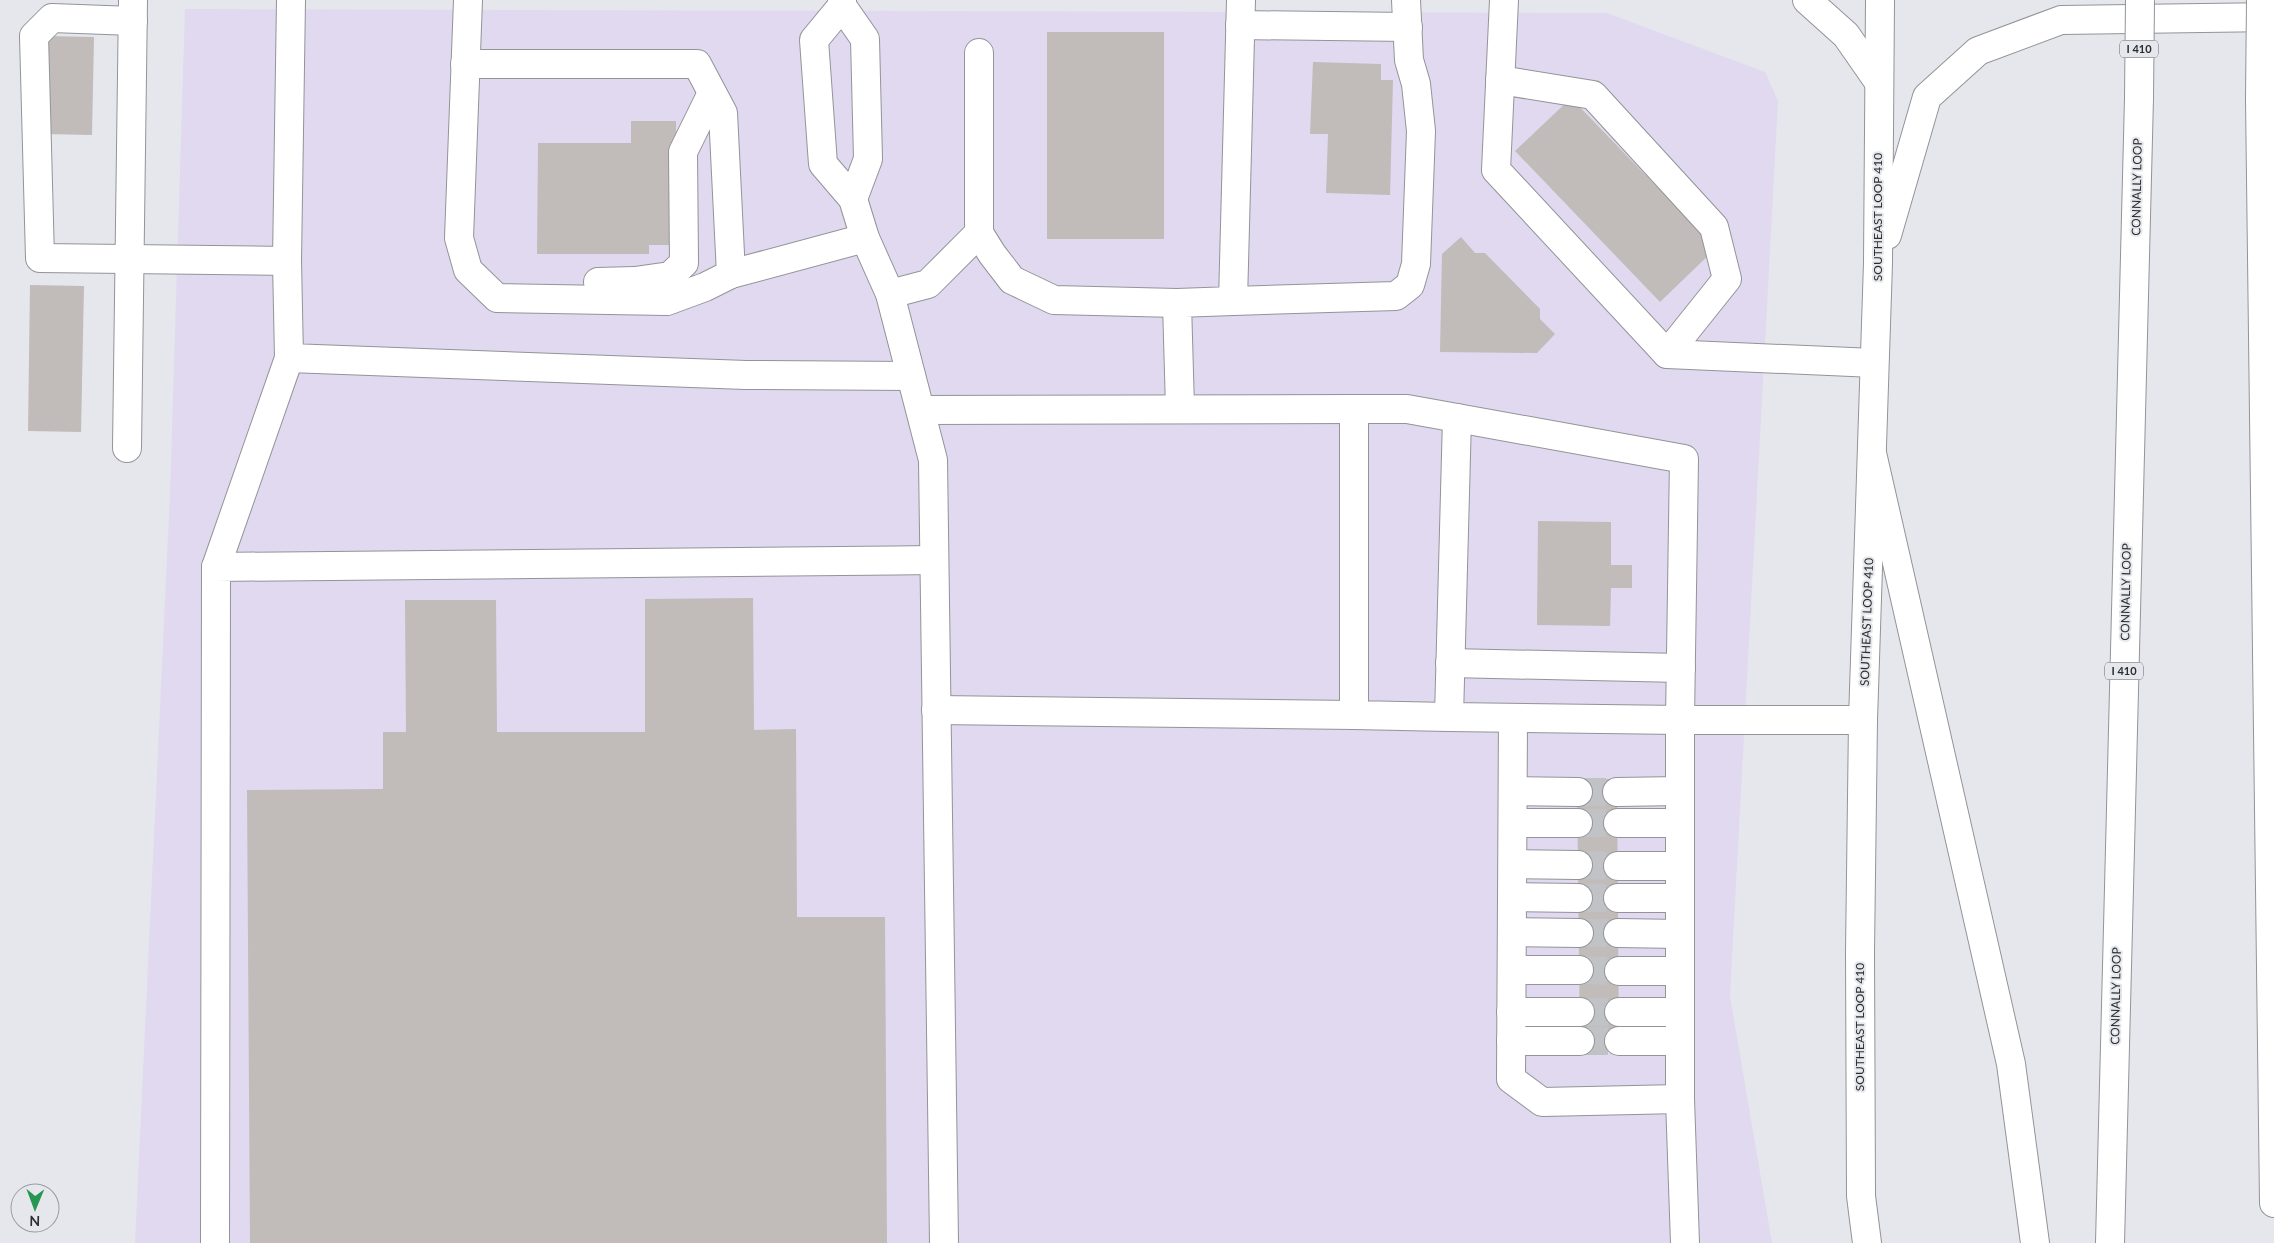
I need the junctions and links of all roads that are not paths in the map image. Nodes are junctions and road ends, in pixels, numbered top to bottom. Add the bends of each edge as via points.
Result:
1 (291, 0) edge
2 (468, 0) edge
3 (1406, 0) edge
4 (1504, 0) edge
5 (1808, 0) edge
6 (1880, 0) edge
7 (2140, 0) edge
8 (2262, 0) edge
9 (842, 3) edge
10 (133, 11) edge
11 (1241, 12) edge
12 (2274, 17) edge
13 (1408, 27) junction
14 (979, 53) dead end
15 (465, 64) junction
16 (1500, 80) junction
17 (1878, 81) junction
18 (712, 93) junction
19 (853, 199) junction
20 (979, 233) junction
21 (865, 238) junction
22 (129, 260) junction
23 (287, 261) junction
24 (1878, 263) junction
25 (731, 274) junction
26 (890, 294) junction
27 (517, 298) junction
28 (1233, 301) junction
29 (1177, 303) junction
30 (1667, 354) junction
31 (289, 358) junction
32 (1874, 363) junction
33 (911, 376) junction
34 (1180, 408) junction
35 (1354, 409) junction
36 (921, 410) junction
37 (1457, 418) junction
38 (126, 448) dead end
39 (1872, 453) junction
40 (934, 560) junction
41 (216, 567) junction
42 (1450, 663) junction
43 (1681, 668) junction
44 (936, 710) junction
45 (1354, 715) junction
46 (1449, 717) junction
47 (1513, 719) junction
48 (1680, 720) junction
49 (1863, 720) junction
50 (1513, 791) junction
51 (1680, 791) junction
52 (1578, 792) tunnel mouth
53 (1617, 792) tunnel mouth
54 (1513, 823) junction
55 (1578, 823) tunnel mouth
56 (1618, 823) tunnel mouth
57 (1680, 823) junction
58 (1513, 864) junction
59 (1578, 865) tunnel mouth
60 (1618, 866) tunnel mouth
61 (1680, 866) junction
62 (1512, 897) junction
63 (1578, 898) tunnel mouth
64 (1618, 898) tunnel mouth
65 (1680, 898) junction
66 (1512, 932) junction
67 (1579, 933) tunnel mouth
68 (1618, 933) tunnel mouth
69 (1680, 934) junction
70 (1512, 970) junction
71 (1579, 970) tunnel mouth
72 (1619, 970) tunnel mouth
73 (1680, 971) junction
74 (1511, 1012) junction
75 (1580, 1012) tunnel mouth
76 (1619, 1012) tunnel mouth
77 (1680, 1012) junction
78 (1680, 1040) junction
79 (1511, 1041) junction
80 (1580, 1041) tunnel mouth
81 (1619, 1041) tunnel mouth
82 (1680, 1099) junction
83 (2274, 1203) edge
84 (214, 1243) edge
85 (944, 1243) edge
86 (1685, 1243) edge
87 (1867, 1243) edge
88 (2035, 1243) edge
89 (2110, 1243) edge

1 - 23 main road
2 - 15 main road
3 - 13 main road
4 - 16 main road
5 - 17 main road via 1846,35
6 - 17 main road, SOUTHEAST LOOP 410
7 - 89 main road, CONNALLY LOOP / I 410, bridge
8 - 83 main road, bridge via 2260,99
9 - 19 main road via 865,39 868,159
9 - 19 main road via 814,40 823,164
10 - 22 main road
10 - 22 main road via 52,18 34,36 40,258
11 - 13 main road
11 - 28 main road
12 - 24 main road via 2061,20 1978,51 1928,97
13 - 28 main road via 1409,60 1416,84 1421,130 1416,264 1410,285 1396,296
14 - 20 main road
15 - 18 main road via 697,64
15 - 27 main road via 459,238 468,270 497,298
16 - 30 main road via 1496,170
16 - 30 main road via 1593,94 1714,227 1727,279
17 - 24 main road, SOUTHEAST LOOP 410
18 - 25 main road via 723,113
18 - 27 main road via 683,152 684,263 670,276 635,281 530,282
19 - 21 main road
20 - 26 main road via 928,284
20 - 29 main road via 1012,280 1054,300
21 - 25 main road
21 - 26 main road
22 - 23 main road
22 - 38 main road
23 - 31 main road
24 - 32 main road, SOUTHEAST LOOP 410
25 - 27 main road via 667,301
26 - 33 main road
28 - 29 main road
29 - 34 main road
30 - 32 main road
31 - 33 main road via 746,375
31 - 41 main road
32 - 39 main road, SOUTHEAST LOOP 410
33 - 36 main road
34 - 35 main road
34 - 36 main road
35 - 37 main road via 1408,408
35 - 45 main road
36 - 40 main road via 933,460
37 - 42 main road
37 - 43 main road via 1684,459
39 - 49 main road, SOUTHEAST LOOP 410
39 - 88 main road via 2011,1064
40 - 41 main road
40 - 44 main road
41 - 84 main road
42 - 43 main road
42 - 46 main road
43 - 48 main road
44 - 45 main road
44 - 85 main road
45 - 46 main road
46 - 47 main road
47 - 48 main road
47 - 50 main road
48 - 49 main road
48 - 51 main road
49 - 87 main road, SOUTHEAST LOOP 410 via 1861,1196
50 - 52 main road
50 - 54 main road
51 - 53 main road
51 - 57 main road
54 - 55 main road
54 - 58 main road
56 - 57 main road
57 - 61 main road
58 - 59 main road
58 - 62 main road
60 - 61 main road
61 - 65 main road
62 - 63 main road
62 - 66 main road
64 - 65 main road
65 - 69 main road
66 - 67 main road
66 - 70 main road
68 - 69 main road
69 - 73 main road
70 - 71 main road
70 - 74 main road
72 - 73 main road
73 - 77 main road
74 - 75 main road
74 - 79 main road
76 - 77 main road
77 - 78 main road
78 - 81 main road
78 - 82 main road
79 - 80 main road
79 - 82 main road via 1511,1079 1542,1102
82 - 86 main road

